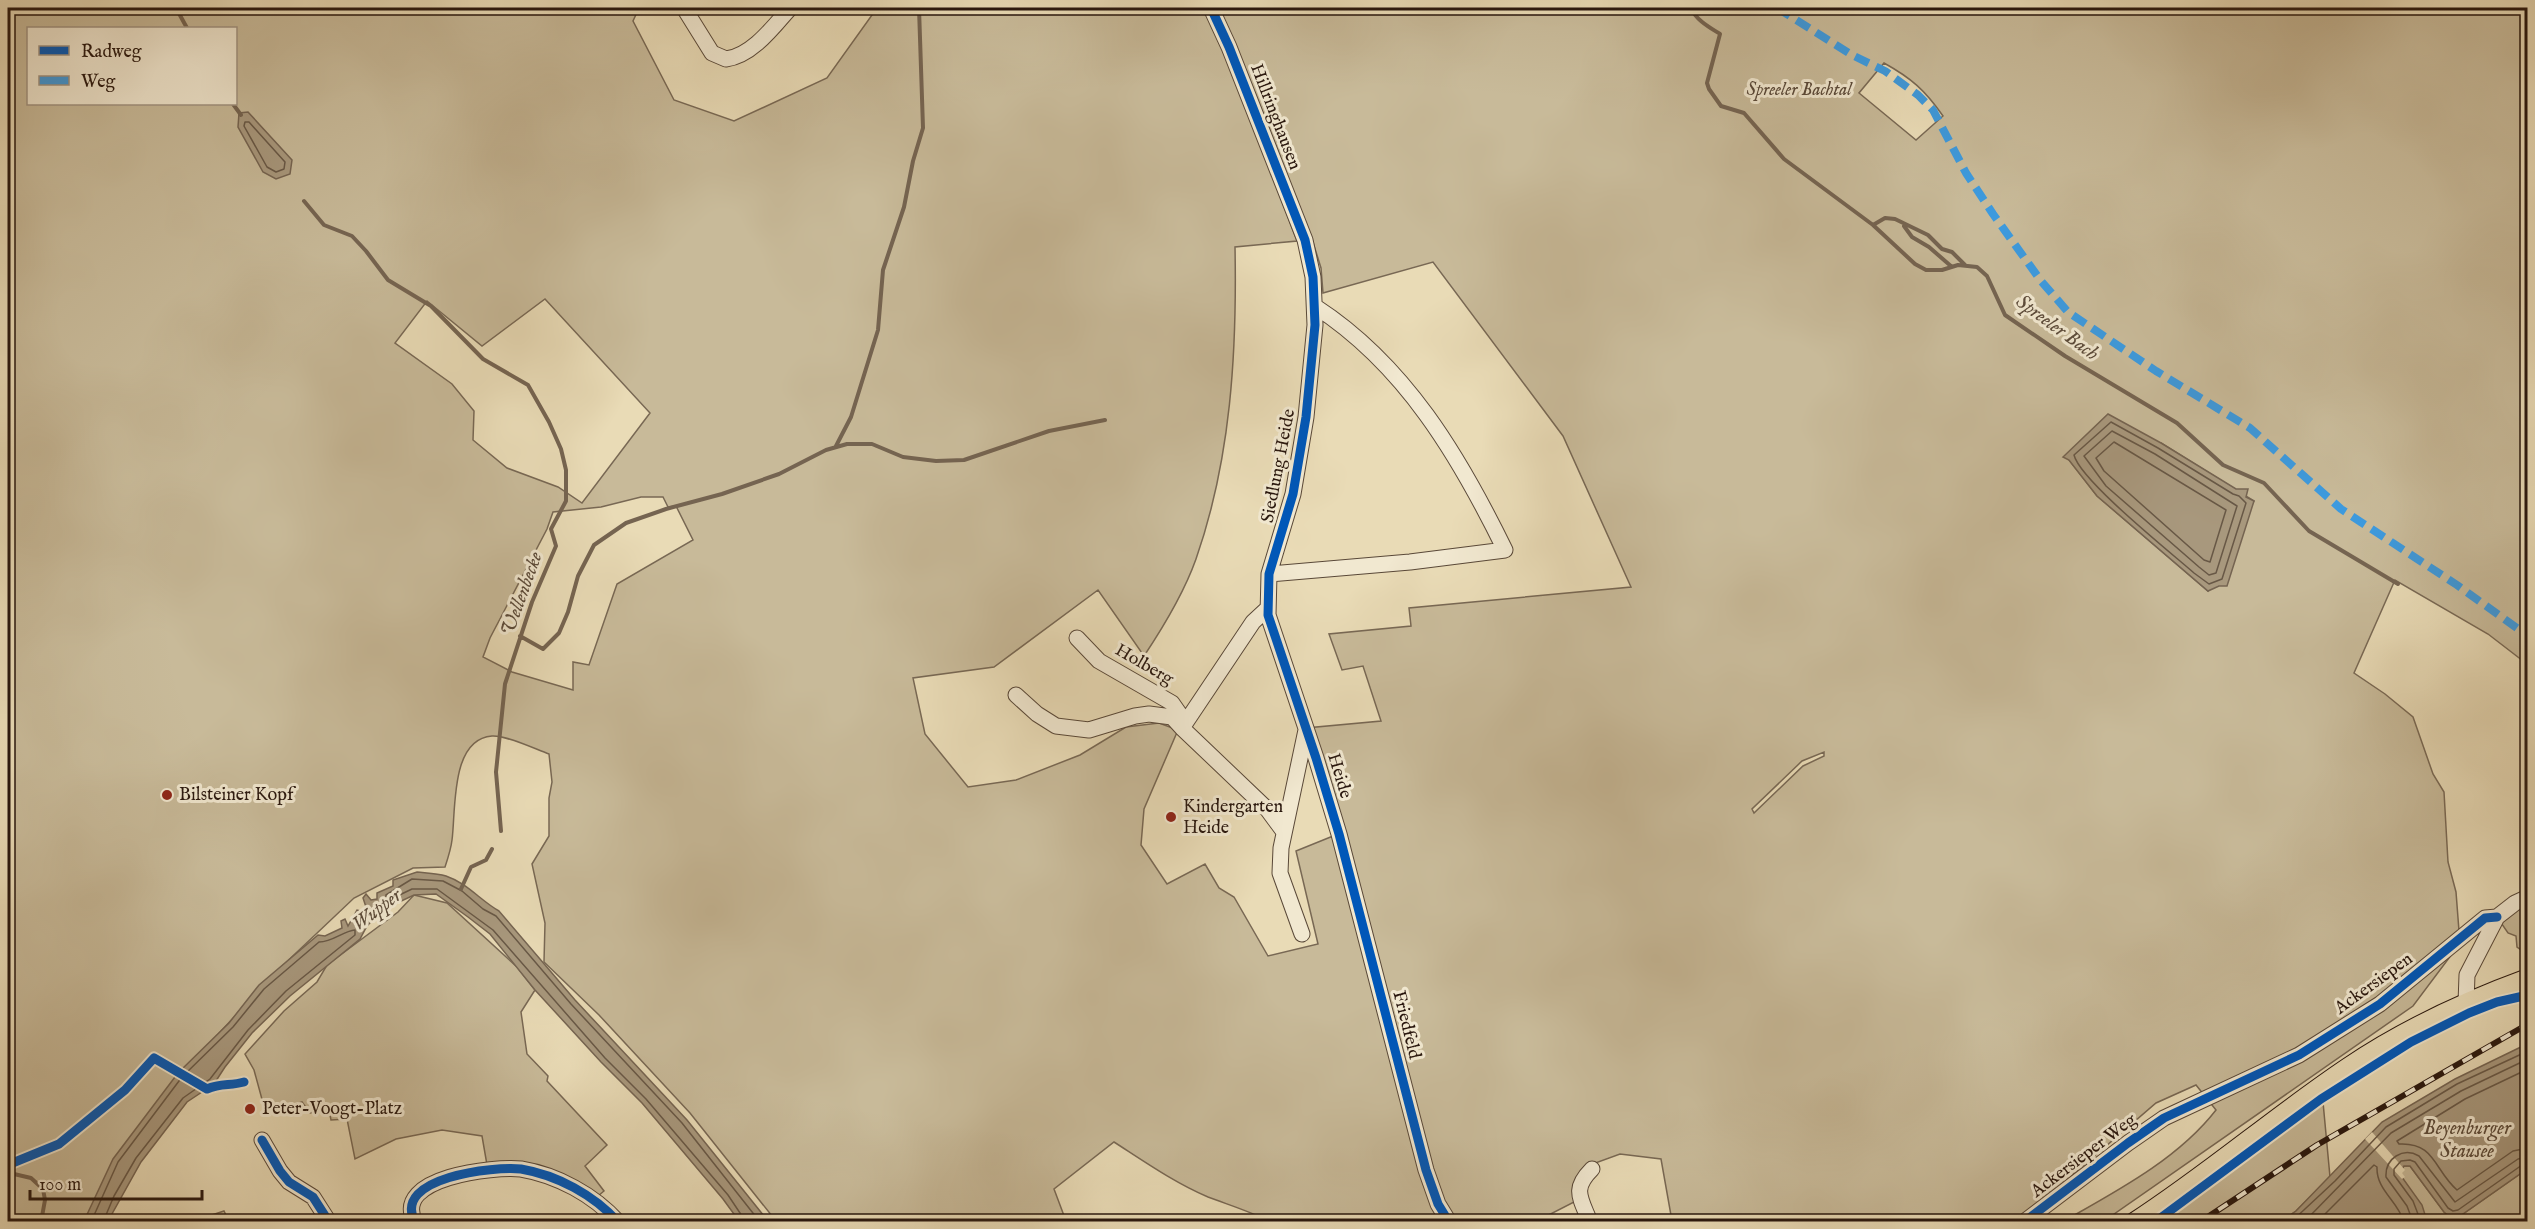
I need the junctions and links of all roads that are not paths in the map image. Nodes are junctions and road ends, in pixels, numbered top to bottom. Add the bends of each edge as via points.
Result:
1 (684, 8) edge
2 (790, 8) edge
3 (1211, 8) edge
4 (1305, 240) joint
5 (1316, 307) junction
6 (1269, 574) junction
7 (1267, 609) junction
8 (1077, 638) dead end
9 (1016, 695) dead end
10 (1182, 728) junction
11 (1306, 728) junction
12 (1284, 832) junction
13 (1339, 834) joint
14 (2528, 897) edge
15 (2497, 917) junction
16 (1302, 934) dead end
17 (2528, 978) edge
18 (2466, 1003) junction
19 (2164, 1118) joint
20 (262, 1140) dead end
21 (1592, 1168) dead end
22 (329, 1221) edge
23 (415, 1221) edge
24 (618, 1221) edge
25 (1449, 1221) edge
26 (1590, 1221) edge
27 (2024, 1221) edge
28 (2134, 1221) edge

1 - 2 street via 712,53 726,59 742,54
3 - 4 street, Hillringhausen
4 - 5 street, Siedlung Heide
5 - 6 street, Siedlung Heide via 1299,463 1286,525
5 - 6 street via 1343,325 1376,356 1425,411 1467,475 1505,550
6 - 7 street, Siedlung Heide
7 - 10 street via 1253,622
7 - 11 street, Siedlung Heide
8 - 10 street, Holberg via 1099,662 1172,703
9 - 10 street, Holberg via 1056,726 1089,730 1149,714 1172,717
10 - 12 street via 1267,809
11 - 12 street, Heide
11 - 13 street, Heide
12 - 16 street, Heide via 1280,873
13 - 25 street, Friedfeld via 1426,1170 1438,1204
14 - 15 street, Ackersiepen
15 - 18 street via 2467,975
15 - 19 street, Ackersiepen via 2485,918 2380,1005 2299,1055
17 - 18 main road
18 - 28 main road via 2406,1032 2350,1066
19 - 27 street, Ackersieper Weg
20 - 22 street via 280,1172 313,1197
21 - 26 street via 1581,1180 1579,1189
23 - 24 street via 412,1201 430,1184 471,1172 521,1169 577,1189

